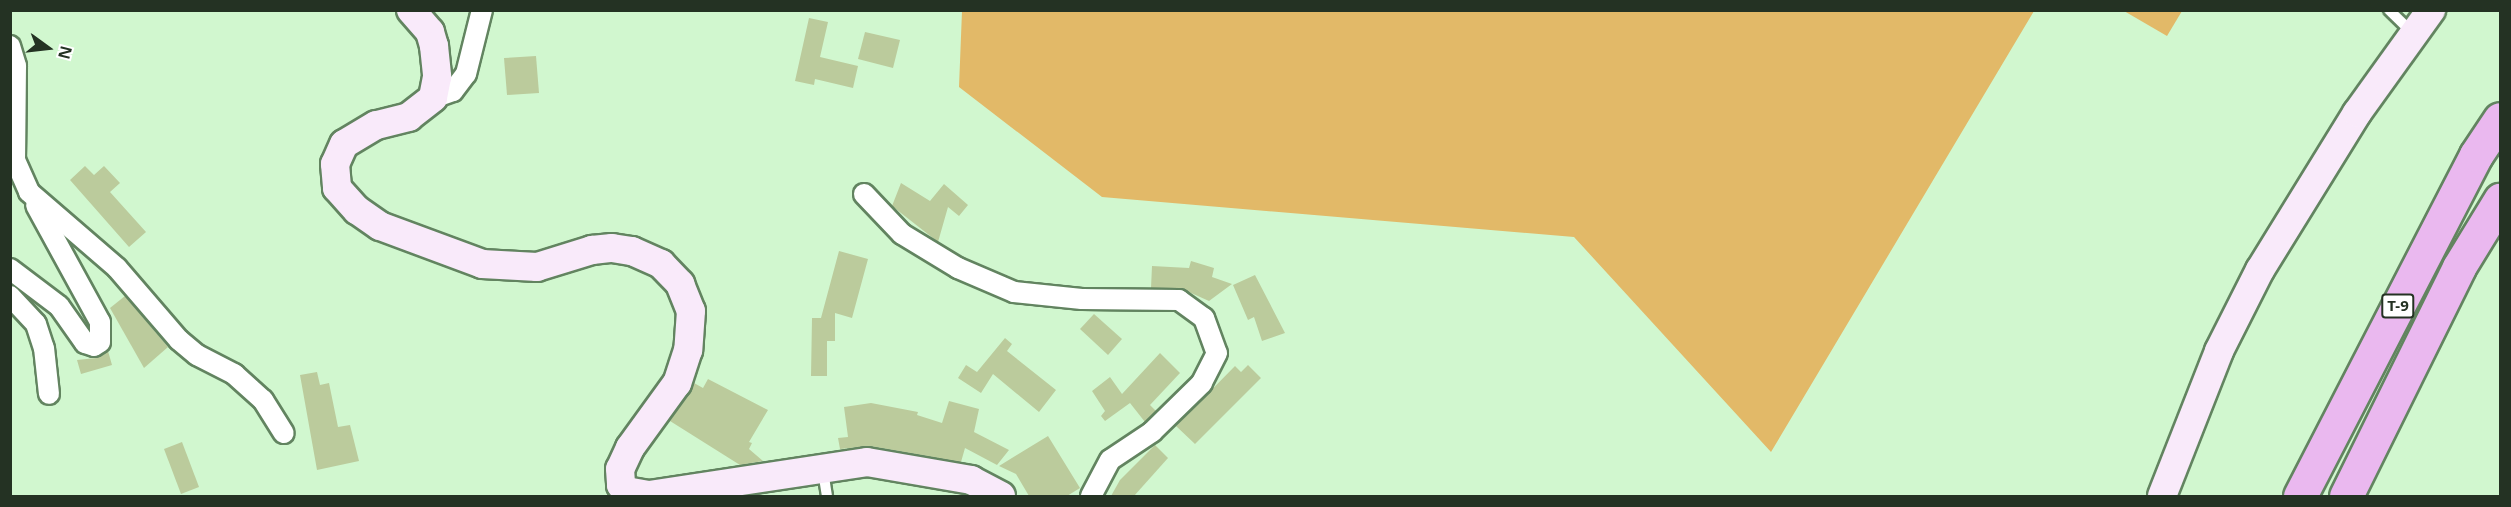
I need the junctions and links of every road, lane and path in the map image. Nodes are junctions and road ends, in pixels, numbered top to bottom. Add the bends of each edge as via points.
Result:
1 (411, 10) edge
2 (482, 10) edge
3 (2389, 10) edge
4 (2431, 10) edge
5 (2414, 34) junction
6 (10, 46) edge
7 (433, 98) junction
8 (2500, 109) edge
9 (2500, 119) edge
10 (2476, 155) junction
11 (29, 192) junction
12 (864, 194) dead end
13 (2500, 200) edge
14 (10, 269) edge
15 (10, 296) edge
16 (49, 394) dead end
17 (284, 433) dead end
18 (823, 468) junction
19 (827, 496) edge
20 (1002, 496) edge
21 (1091, 496) edge
22 (2162, 496) edge
23 (2300, 496) edge
24 (2346, 496) edge

1 - 7 street via 430,32 434,46 437,77
2 - 7 street via 466,74 453,91
3 - 5 lane
4 - 5 street
5 - 22 street via 2357,113 2260,270 2219,351
6 - 11 street via 16,66 15,160
7 - 18 street via 409,117 376,125 344,144 334,164 337,188 357,210 407,239 482,264 537,267 612,248 632,251 661,264 680,284 691,311 688,350 677,382 630,448 620,469 621,485 626,490 649,495
8 - 10 highway
9 - 10 highway, T-9
10 - 23 highway, T-9
11 - 14 street via 100,322 100,342 85,343 59,306
11 - 17 street via 117,268 179,340 197,355 234,374 263,400
12 - 21 street via 902,234 958,268 1014,292 1179,300 1204,318 1217,353 1203,383 1152,432 1110,460
13 - 24 highway, T-9 via 2460,267
15 - 16 street via 36,324 44,348
18 - 19 lane
18 - 20 street via 867,462 939,473 971,480

